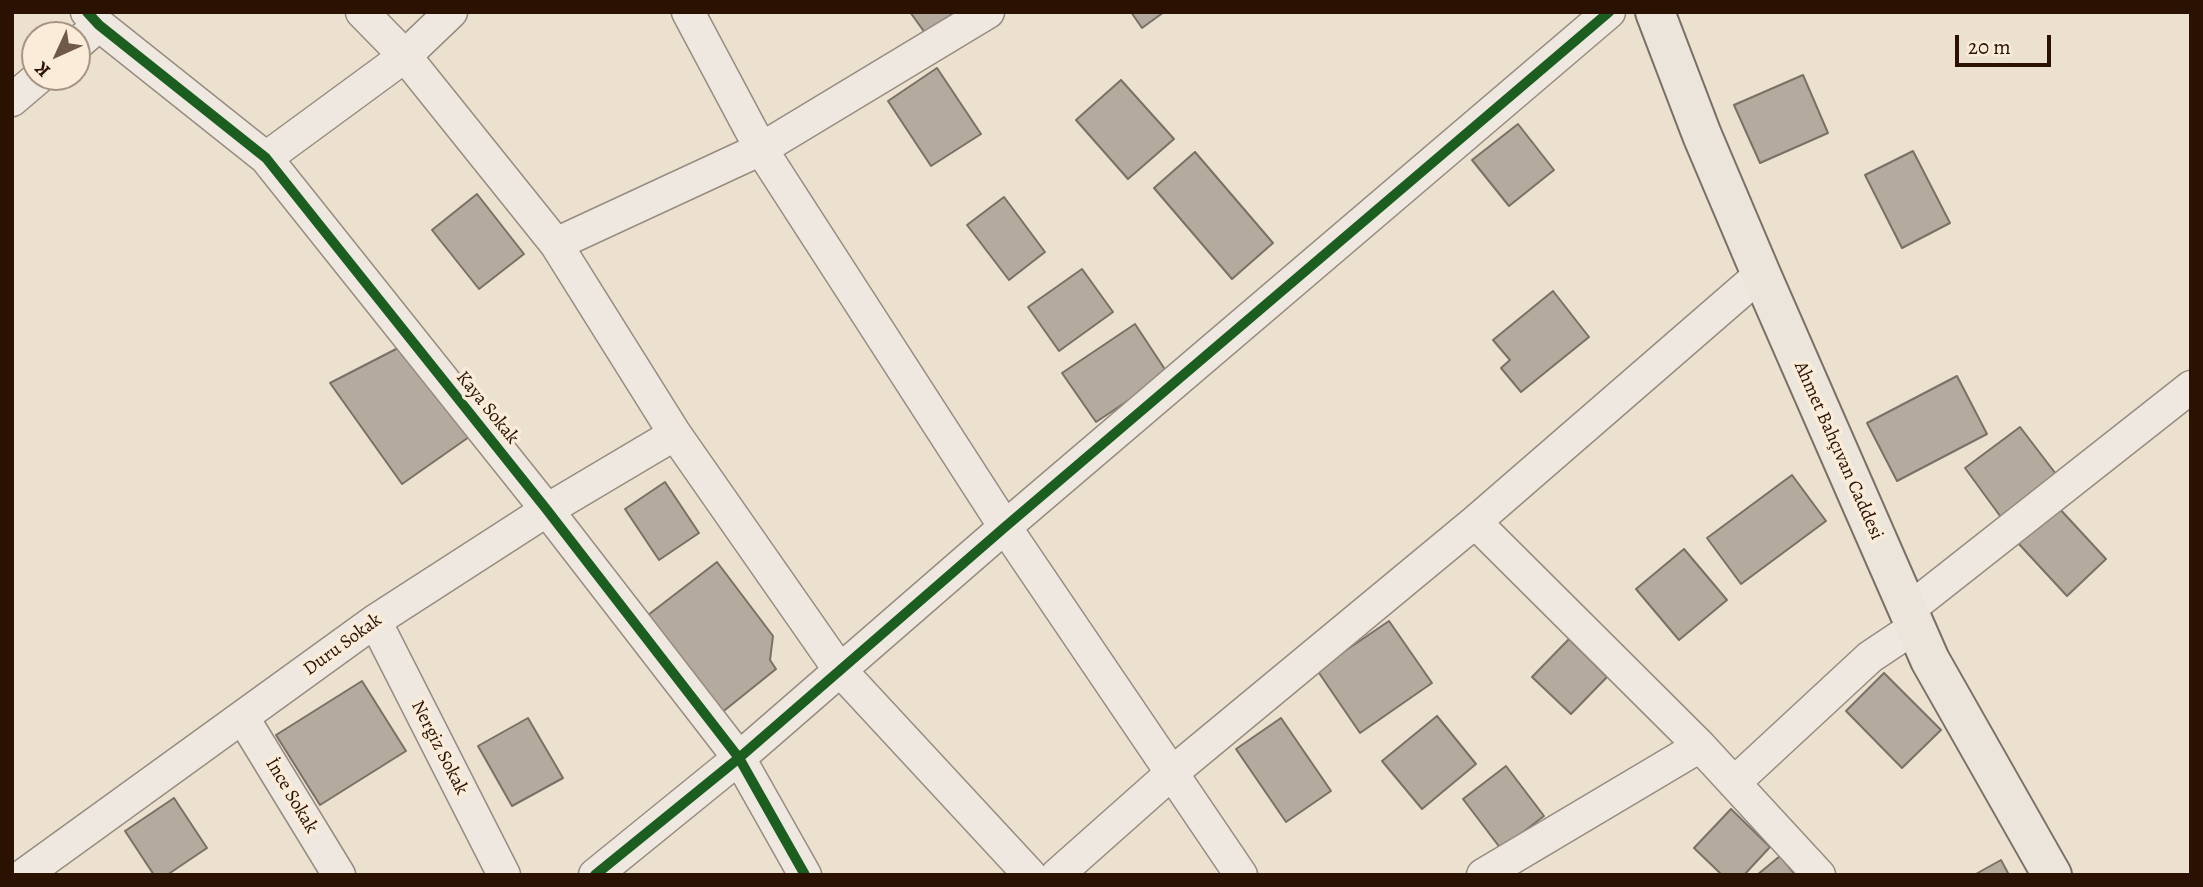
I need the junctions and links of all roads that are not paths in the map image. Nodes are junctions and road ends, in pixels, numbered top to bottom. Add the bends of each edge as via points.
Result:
1 (362, 12) edge
2 (451, 12) edge
3 (688, 12) edge
4 (988, 12) edge
5 (1609, 12) edge
6 (1656, 12) edge
7 (91, 29) edge
8 (405, 56) junction
9 (761, 149) junction
10 (266, 158) junction
11 (556, 244) junction
12 (1761, 274) junction
13 (2191, 387) edge
14 (675, 434) junction
15 (547, 510) junction
16 (1475, 522) junction
17 (1005, 527) junction
18 (1912, 618) junction
19 (375, 621) junction
20 (839, 669) junction
21 (243, 718) junction
22 (1699, 746) junction
23 (738, 758) junction
24 (1173, 772) junction
25 (1734, 783) junction
26 (24, 875) edge
27 (339, 875) edge
28 (504, 875) edge
29 (595, 875) edge
30 (805, 875) edge
31 (1030, 875) edge
32 (1057, 875) edge
33 (1241, 875) edge
34 (1483, 875) edge
35 (1819, 875) edge
36 (2052, 875) edge

1 - 8 street
2 - 8 street
3 - 9 street
4 - 9 street
5 - 17 street
6 - 12 main road, Ahmet Bahçıvan Caddesi
7 - 10 street, Kaya Sokak
8 - 10 street
8 - 11 street
9 - 11 street
9 - 17 street
10 - 15 street, Kaya Sokak
11 - 14 street
12 - 16 street
12 - 18 main road, Ahmet Bahçıvan Caddesi
13 - 18 street
14 - 15 street, Duru Sokak
14 - 20 street
15 - 19 street, Duru Sokak
15 - 23 street, Kaya Sokak
16 - 22 street
16 - 24 street
17 - 20 street
17 - 24 street
18 - 25 street
18 - 36 main road, Ahmet Bahçıvan Caddesi via 1930,660
19 - 21 street, Duru Sokak
19 - 28 street, Nergiz Sokak
20 - 23 street
20 - 31 street
21 - 26 street, Duru Sokak
21 - 27 street, İnce Sokak
22 - 25 street
22 - 34 street
23 - 29 street
23 - 30 street, Kaya Sokak
24 - 32 street
24 - 33 street
25 - 35 street

